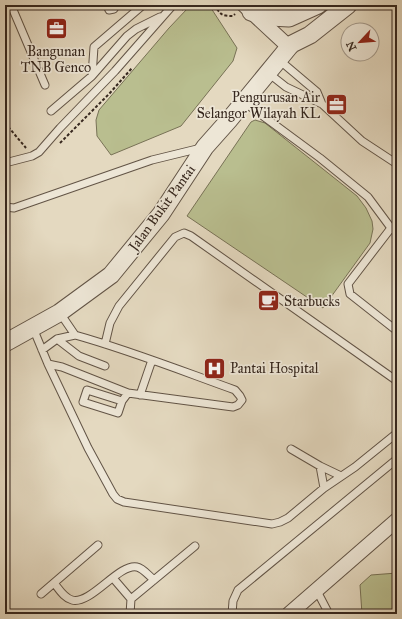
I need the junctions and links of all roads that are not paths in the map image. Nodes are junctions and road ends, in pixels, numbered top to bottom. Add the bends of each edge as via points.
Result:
1 (11, 5) edge
2 (107, 5) edge
3 (116, 5) edge
4 (143, 5) edge
5 (173, 5) edge
6 (318, 5) edge
7 (328, 5) edge
8 (348, 5) edge
9 (244, 9) edge
10 (164, 16) junction
11 (282, 55) junction
12 (92, 76) junction
13 (45, 85) dead end
14 (244, 102) junction
15 (322, 104) junction
16 (51, 111) dead end
17 (205, 147) junction
18 (5, 163) edge
19 (397, 164) edge
20 (5, 207) edge
21 (394, 230) edge
22 (60, 313) junction
23 (33, 328) junction
24 (397, 331) edge
25 (75, 335) junction
26 (57, 339) junction
27 (5, 343) edge
28 (104, 344) junction
29 (42, 350) junction
30 (152, 360) junction
31 (48, 364) junction
32 (105, 366) dead end
33 (397, 381) edge
34 (128, 392) junction
35 (140, 395) junction
36 (122, 401) junction
37 (397, 433) edge
38 (292, 449) dead end
39 (397, 459) edge
40 (320, 466) junction
41 (341, 476) junction
42 (324, 488) junction
43 (397, 520) edge
44 (98, 545) dead end
45 (195, 546) dead end
46 (113, 578) junction
47 (154, 580) junction
48 (54, 583) junction
49 (317, 591) junction
50 (40, 594) dead end
51 (131, 599) junction
52 (130, 614) edge
53 (232, 614) edge
54 (289, 614) edge
55 (329, 614) edge

1 - 13 lane
2 - 3 lane via 109,10 114,9
4 - 12 lane via 94,47
5 - 10 lane
6 - 9 street via 289,18 270,17
7 - 11 street, Jalan Bukit Pantai via 299,28
8 - 11 street, Jalan Bukit Pantai
9 - 11 street
10 - 12 lane via 136,28
10 - 18 lane via 39,152
11 - 14 street, Jalan Bukit Pantai
11 - 15 lane via 298,77 317,92
11 - 15 lane via 286,87
12 - 16 lane
14 - 17 street, Jalan Bukit Pantai
14 - 21 lane via 320,158 368,198
15 - 19 lane via 362,141
17 - 20 lane via 152,160 14,208
17 - 22 street, Jalan Bukit Pantai via 161,214 111,275
21 - 24 lane via 348,284 350,294
22 - 23 street, Jalan Bukit Pantai
22 - 25 lane
23 - 27 street, Jalan Bukit Pantai
23 - 29 lane
25 - 26 lane
25 - 28 lane
26 - 29 lane
26 - 32 lane via 79,356
28 - 30 lane
28 - 33 lane via 119,306 175,238 184,233
29 - 31 lane
30 - 35 lane
30 - 35 lane via 235,390 242,400 234,407
31 - 34 lane
31 - 42 lane via 88,448 117,499 272,524 288,518
34 - 35 lane
34 - 36 lane
36 - 36 lane via 87,390 83,402 118,413
37 - 41 lane via 352,465
38 - 40 lane
39 - 53 lane via 238,590 233,601
40 - 41 lane
40 - 42 lane
41 - 42 lane
43 - 49 street
44 - 48 lane
45 - 47 lane
46 - 47 lane via 127,567 136,566
46 - 48 lane via 76,601 67,598
46 - 51 lane
47 - 51 lane
48 - 50 lane
49 - 54 street
49 - 55 lane
51 - 52 lane

